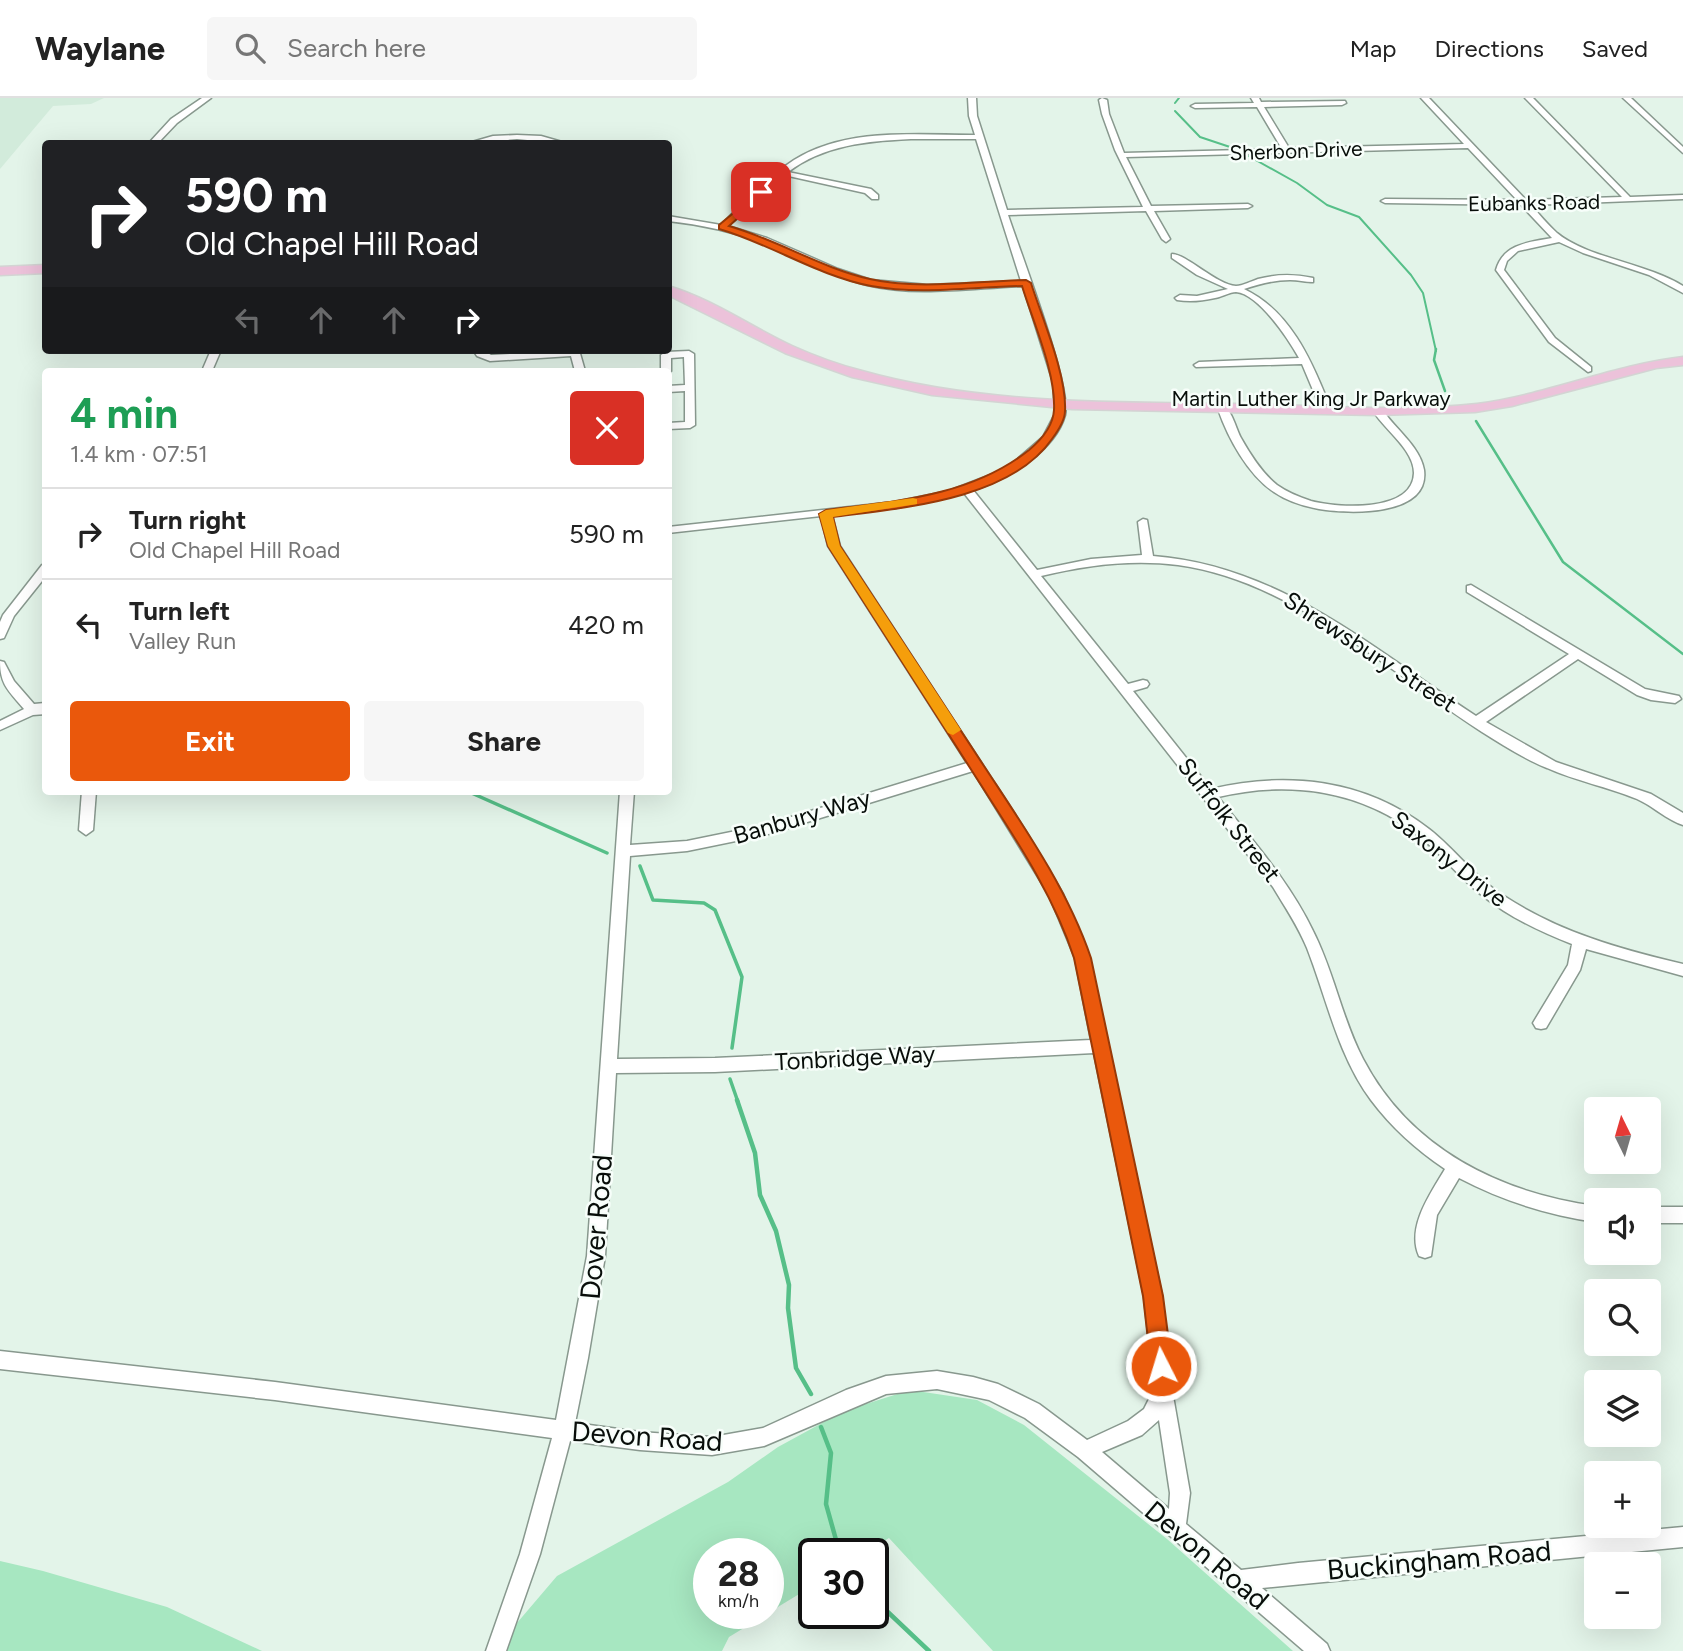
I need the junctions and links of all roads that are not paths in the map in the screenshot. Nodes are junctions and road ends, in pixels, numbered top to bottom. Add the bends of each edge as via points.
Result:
1 (207, 98) edge
2 (972, 98) edge
3 (1425, 98) edge
4 (1529, 98) edge
5 (1627, 98) edge
6 (1103, 100) dead end
7 (1257, 101) edge
8 (1342, 103) dead end
9 (1195, 106) dead end
10 (979, 136) junction
11 (156, 140) edge
12 (492, 140) edge
13 (551, 140) edge
14 (1470, 146) junction
15 (1287, 151) junction
16 (1683, 151) edge
17 (1123, 155) junction
18 (784, 173) junction
19 (875, 197) dead end
20 (1683, 197) edge
21 (1629, 200) junction
22 (1385, 201) dead end
23 (1523, 203) junction
24 (1248, 206) dead end
25 (1147, 208) junction
26 (1003, 212) junction
27 (672, 219) edge
28 (723, 227) junction
29 (1166, 239) dead end
30 (1560, 239) junction
31 (1175, 256) dead end
32 (42, 269) edge
33 (0, 271) edge
34 (1310, 280) dead end
35 (1026, 283) junction
36 (1235, 288) junction
37 (1683, 290) edge
38 (672, 292) edge
39 (1181, 298) dead end
40 (1683, 353) edge
41 (480, 354) edge
42 (546, 354) edge
43 (1303, 361) junction
44 (1683, 361) edge
45 (1199, 365) dead end
46 (666, 368) edge
47 (1588, 369) junction
48 (690, 388) junction
49 (672, 389) edge
50 (1060, 402) junction
51 (1323, 402) junction
52 (1223, 408) junction
53 (1378, 411) junction
54 (672, 426) edge
55 (968, 489) junction
56 (826, 514) junction
57 (1143, 522) dead end
58 (672, 530) edge
59 (1148, 559) junction
60 (42, 573) edge
61 (1036, 574) junction
62 (1471, 589) dead end
63 (0, 635) edge
64 (1577, 654) junction
65 (0, 665) edge
66 (1143, 684) dead end
67 (1126, 688) junction
68 (1675, 699) dead end
69 (39, 710) edge
70 (1478, 721) junction
71 (0, 726) edge
72 (977, 765) junction
73 (1209, 794) junction
74 (89, 795) edge
75 (627, 795) edge
76 (1683, 820) edge
77 (86, 830) dead end
78 (623, 851) junction
79 (1580, 943) junction
80 (1683, 970) edge
81 (1541, 1023) dead end
82 (1100, 1046) junction
83 (609, 1066) junction
84 (1456, 1167) junction
85 (1584, 1212) edge
86 (1661, 1215) edge
87 (1683, 1215) edge
88 (1425, 1250) dead end
89 (0, 1360) edge
90 (1163, 1390) junction
91 (565, 1430) junction
92 (1085, 1450) junction
93 (1176, 1530) junction
94 (1683, 1537) edge
95 (1237, 1581) junction
96 (496, 1651) edge
97 (1320, 1651) edge

1 - 11 street
2 - 10 street
3 - 14 street
4 - 21 street
5 - 16 street
6 - 17 street via 1105,116
7 - 8 street
7 - 9 street
7 - 15 street
10 - 18 street via 853,143 805,158
10 - 26 street
12 - 13 street via 516,136
14 - 15 street, Sherbon Drive
14 - 23 street
15 - 17 street, Sherbon Drive
17 - 25 street
18 - 19 street via 868,191
18 - 28 street
20 - 21 street, Eubanks Road
21 - 23 street, Eubanks Road
22 - 23 street, Eubanks Road
23 - 30 street
24 - 25 street
25 - 26 street
25 - 29 street
26 - 35 street
27 - 28 street
28 - 35 street via 872,283
30 - 37 street
30 - 47 street via 1509,252 1500,270 1552,341
31 - 36 street via 1201,274
32 - 33 main road
34 - 36 street via 1279,276
35 - 50 street via 1058,382
36 - 39 street via 1203,299
36 - 43 street via 1276,315
38 - 50 main road, Martin Luther King Jr Parkway via 790,350 857,374 932,391
40 - 47 main road, Martin Luther King Jr Parkway
41 - 42 street via 490,358
43 - 45 street
43 - 51 street
44 - 53 main road, Martin Luther King Jr Parkway via 1499,404
46 - 48 street via 666,355 689,354
47 - 51 main road, Martin Luther King Jr Parkway via 1531,388 1481,397
48 - 49 street
48 - 54 street via 690,425
50 - 51 main road, Martin Luther King Jr Parkway via 1070,398
50 - 52 main road, Martin Luther King Jr Parkway
50 - 55 street via 1055,428 1038,449 1010,471
52 - 53 main road, Martin Luther King Jr Parkway
52 - 53 street via 1256,469 1270,485 1309,503 1349,509 1396,502 1418,484 1414,458
55 - 56 street
55 - 61 street, Suffolk Street
56 - 58 street
56 - 72 street via 834,546
57 - 59 street
59 - 61 street, Shrewsbury Street via 1096,562
59 - 70 street, Shrewsbury Street via 1215,569 1279,593
60 - 63 street via 9,615
61 - 67 street, Suffolk Street
62 - 64 street
64 - 68 street via 1641,692
64 - 70 street
65 - 69 street via 9,683
66 - 67 street
67 - 73 street, Suffolk Street
69 - 71 street
70 - 76 street, Shrewsbury Street via 1545,763 1625,787
72 - 78 street, Banbury Way via 765,830 687,846
72 - 82 street via 1056,894 1074,934
73 - 79 street, Saxony Drive via 1245,784 1278,782 1333,789 1372,802 1425,833 1497,900
73 - 84 street, Suffolk Street via 1278,883 1304,926 1354,1055 1377,1096 1408,1130
74 - 77 street
75 - 78 street, Dover Road
78 - 83 street, Dover Road
79 - 80 street, Saxony Drive
79 - 81 street via 1567,984
82 - 83 street, Tonbridge Way
82 - 90 street via 1153,1296
83 - 91 street, Dover Road via 596,1256
84 - 85 street, Suffolk Street via 1498,1190 1549,1207
84 - 88 street via 1428,1214
86 - 87 street
89 - 91 street, Devon Road
90 - 92 street via 1151,1416
90 - 93 street via 1181,1493
91 - 92 street, Devon Road via 640,1441 730,1445 791,1427 873,1389 937,1380 973,1385 1010,1399
91 - 96 street, Dover Road via 541,1524
92 - 93 street, Devon Road
93 - 95 street, Devon Road
94 - 95 street, Buckingham Road
95 - 97 street, Devon Road

